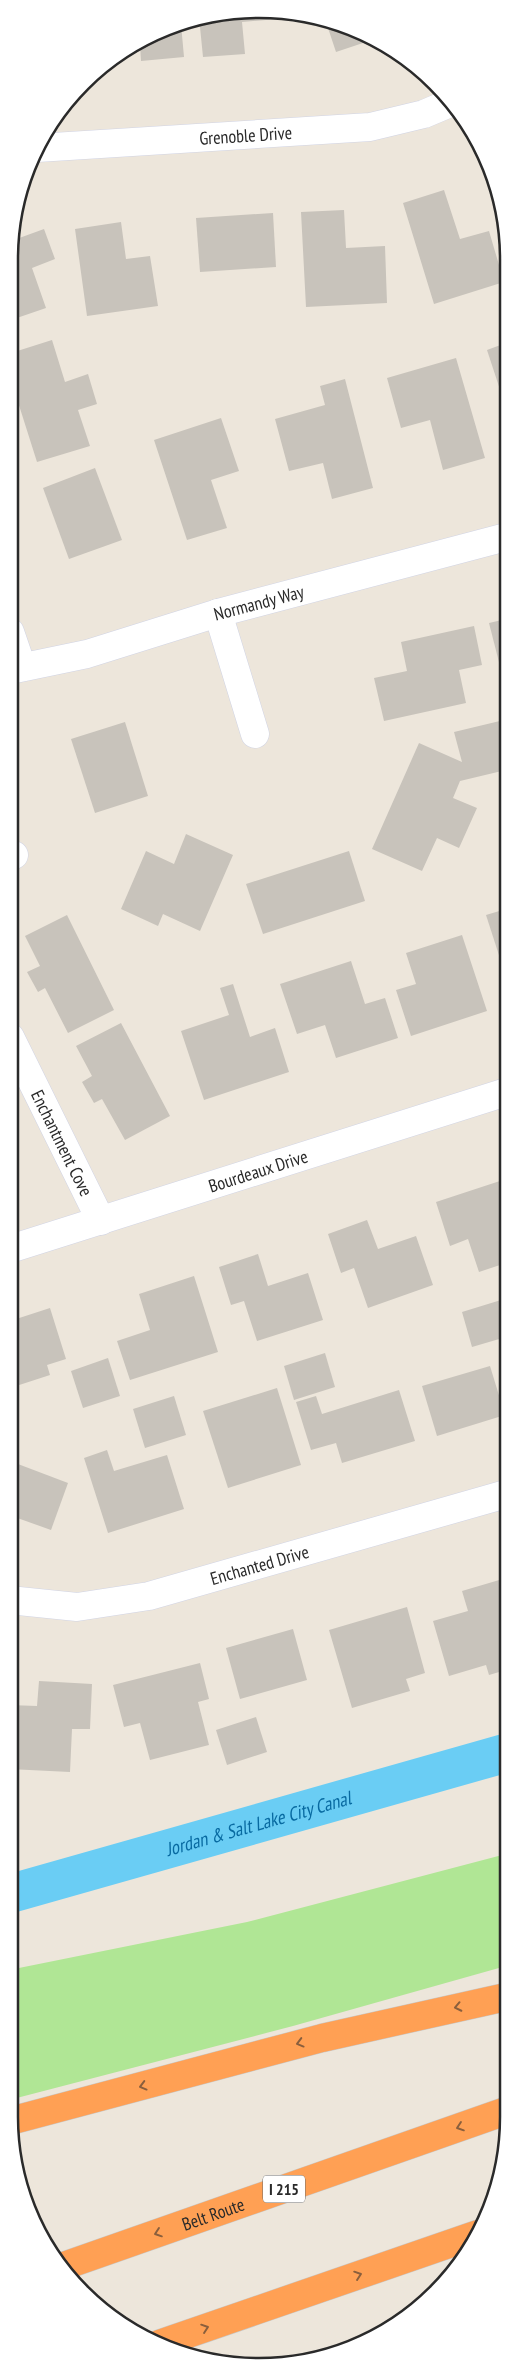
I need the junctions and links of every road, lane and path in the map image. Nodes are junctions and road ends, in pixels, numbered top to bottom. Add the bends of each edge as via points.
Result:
1 (444, 105) edge
2 (45, 148) edge
3 (500, 539) edge
4 (218, 613) junction
5 (18, 668) edge
6 (255, 734) dead end
7 (18, 1053) edge
8 (500, 1094) edge
9 (101, 1220) junction
10 (18, 1246) edge
11 (500, 1496) edge
12 (18, 1601) edge
13 (500, 1998) edge
14 (500, 2113) edge
15 (18, 2119) edge
16 (467, 2238) edge
17 (68, 2265) edge
18 (168, 2341) edge

1 - 2 street, Grenoble Drive via 424,114 370,127
3 - 4 street, Normandy Way
4 - 5 street, Normandy Way via 87,654
4 - 6 street
7 - 9 street, Enchantment Cove
8 - 9 street, Bourdeaux Drive
9 - 10 street, Bourdeaux Drive
11 - 12 street, Enchanted Drive via 149,1596 77,1607
13 -> 15 highway via 322,2038
14 -> 17 highway, Belt Route / I 215
18 -> 16 highway

